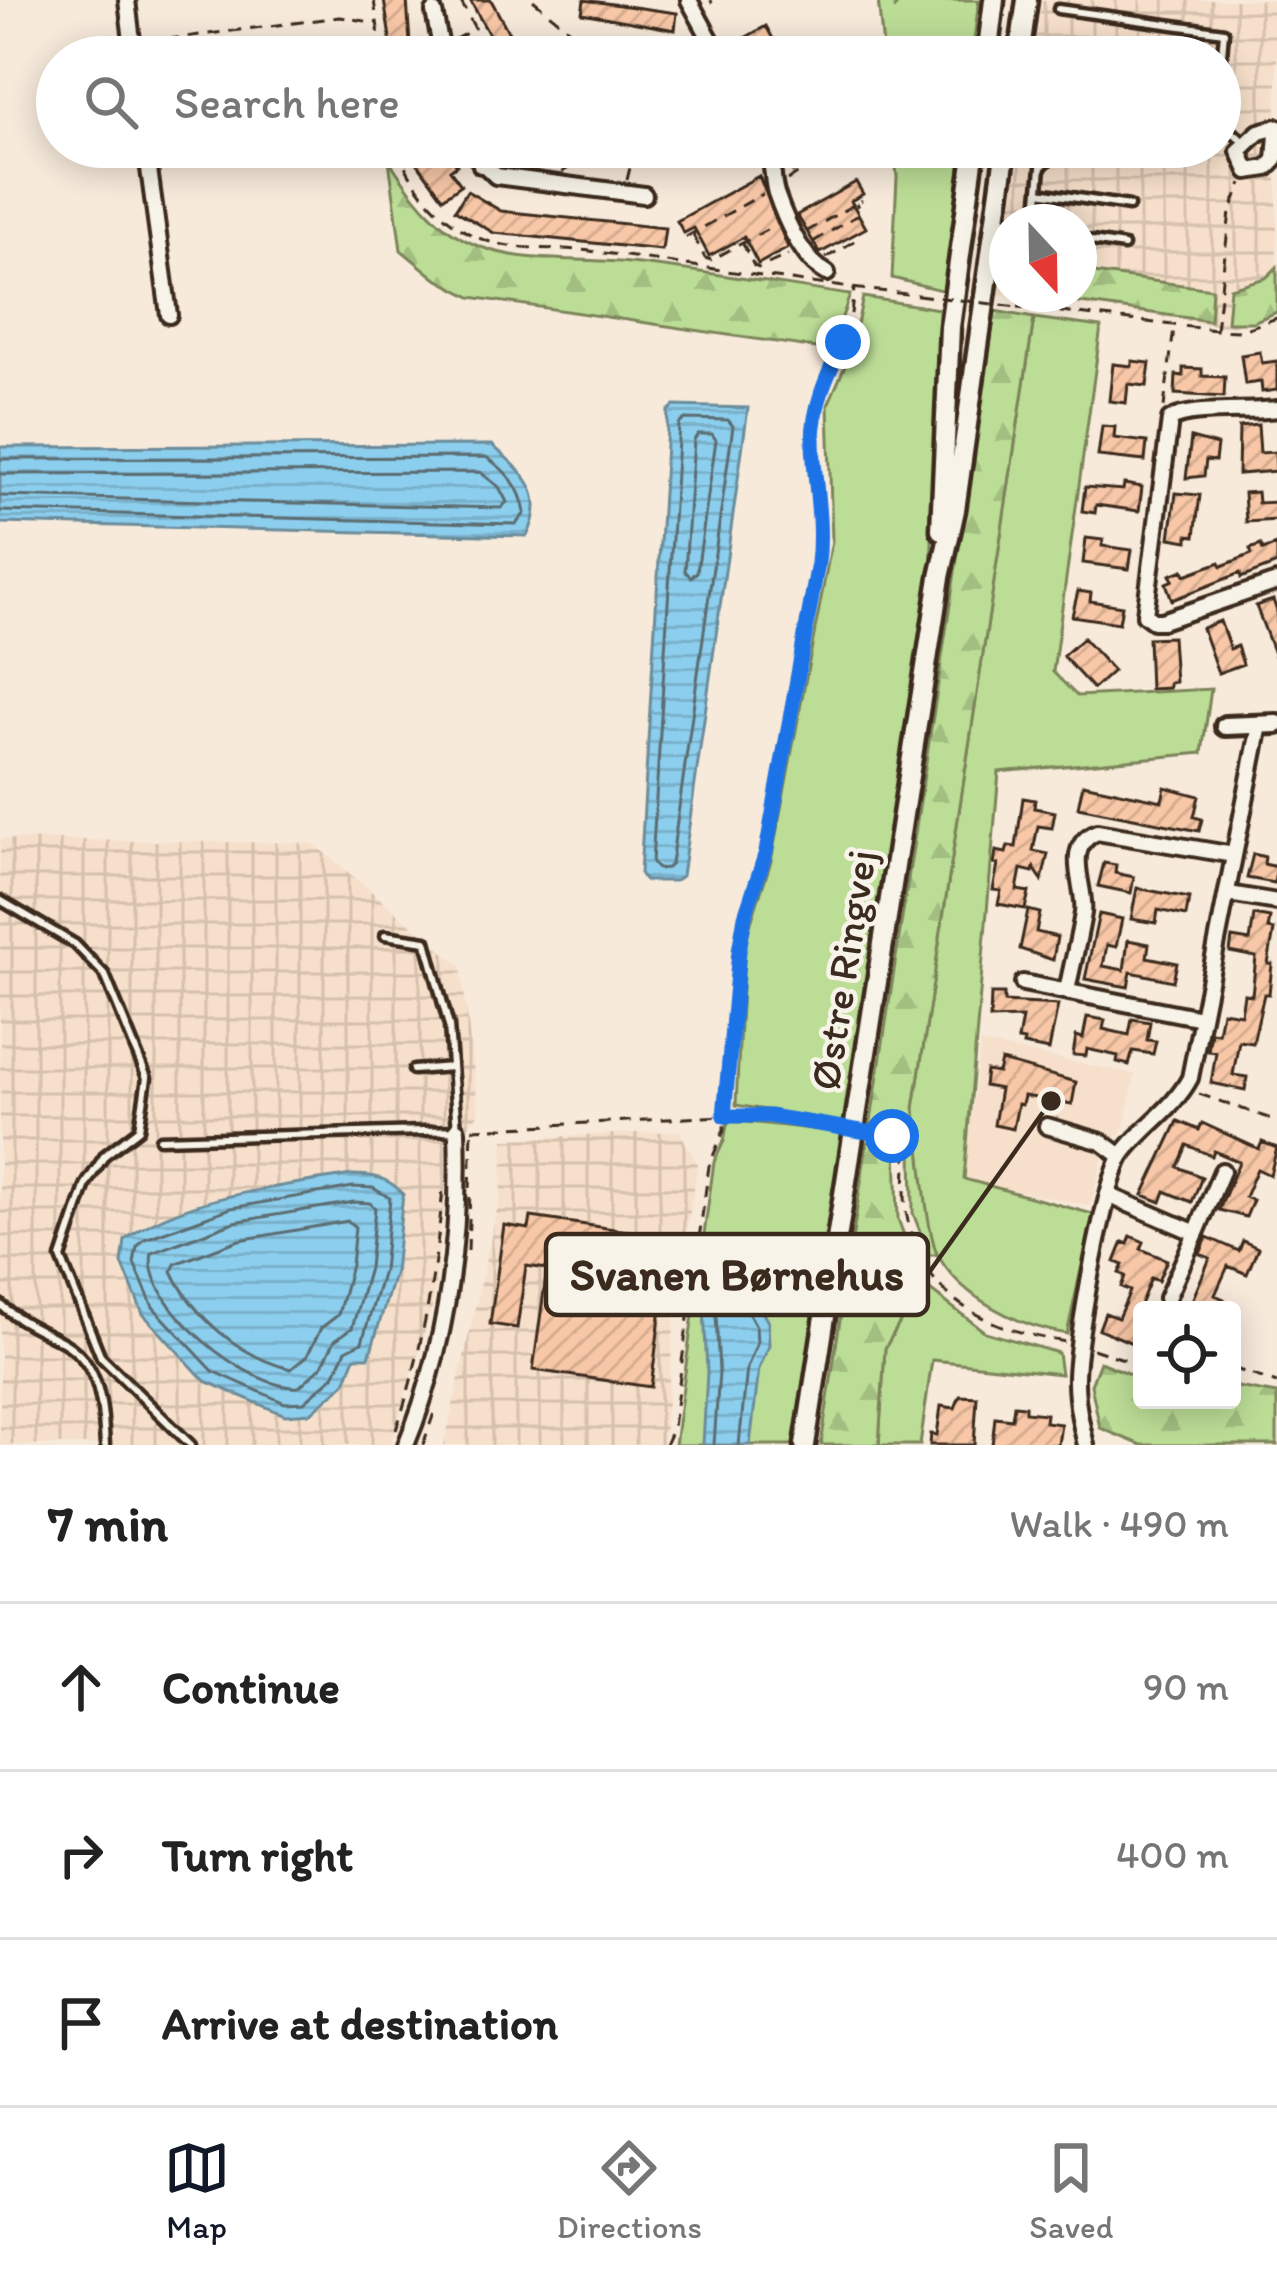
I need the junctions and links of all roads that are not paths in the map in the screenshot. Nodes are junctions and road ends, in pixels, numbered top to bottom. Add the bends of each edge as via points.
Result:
1 (127, 0) edge
2 (689, 0) edge
3 (994, 0) edge
4 (1027, 0) edge
5 (1058, 9) dead end
6 (434, 12) dead end
7 (131, 36) edge
8 (438, 36) edge
9 (708, 36) edge
10 (990, 36) edge
11 (1022, 36) edge
12 (1224, 36) edge
13 (1277, 130) edge
14 (1241, 140) edge
15 (1245, 143) junction
16 (1241, 148) edge
17 (1241, 161) edge
18 (149, 168) edge
19 (485, 168) edge
20 (775, 168) edge
21 (972, 168) edge
22 (1003, 168) edge
23 (1041, 168) edge
24 (1039, 192) junction
25 (644, 195) dead end
26 (1038, 204) edge
27 (1129, 206) dead end
28 (1097, 242) edge
29 (1124, 246) dead end
30 (820, 269) road end
31 (169, 315) dead end
32 (1277, 410) edge
33 (940, 577) junction
34 (1277, 582) edge
35 (1269, 724) edge
36 (1225, 726) dead end
37 (1234, 855) junction
38 (1228, 895) junction
39 (0, 900) edge
40 (1277, 902) edge
41 (385, 935) dead end
42 (1023, 982) dead end
43 (1066, 991) junction
44 (1201, 1018) junction
45 (452, 1067) junction
46 (413, 1070) dead end
47 (1047, 1126) dead end
48 (457, 1130) junction
49 (160, 1139) dead end
50 (1121, 1156) junction
51 (1222, 1171) dead end
52 (1108, 1195) junction
53 (1196, 1233) junction
54 (1166, 1298) dead end
55 (0, 1304) edge
56 (105, 1445) edge
57 (191, 1445) edge
58 (406, 1445) edge
59 (805, 1445) edge
60 (1086, 1445) edge

1 - 7 street
2 - 9 street
3 - 10 main road
4 - 11 main road
5 - 12 lane
6 - 8 street
13 - 15 street
13 - 17 street via 1268,169 1248,171
14 - 15 lane
15 - 16 street
18 - 31 street
19 - 25 street via 496,176
20 - 30 street via 774,188
21 - 33 main road, Østre Ringvej via 946,374
22 - 33 main road, Østre Ringvej
23 - 24 lane
24 - 26 lane
24 - 27 lane
28 - 29 lane
32 - 34 street via 1170,420 1145,615 1162,621
33 - 59 main road, Østre Ringvej
35 - 36 street
35 - 37 street
37 - 38 street
37 - 43 street via 1088,836 1079,849 1084,904
38 - 40 street
38 - 44 street
39 - 57 lane via 75,944 105,975 148,1078 139,1129 105,1155 86,1184 61,1258 100,1357
41 - 45 lane via 426,941
42 - 43 street
43 - 44 street
44 - 50 street via 1184,1089
45 - 46 lane
45 - 48 lane
47 - 50 street
48 - 49 lane
48 - 58 street via 451,1286
50 - 52 street
51 - 53 street
52 - 53 street
52 - 60 street via 1078,1344
53 - 54 street
55 - 56 lane via 90,1366

